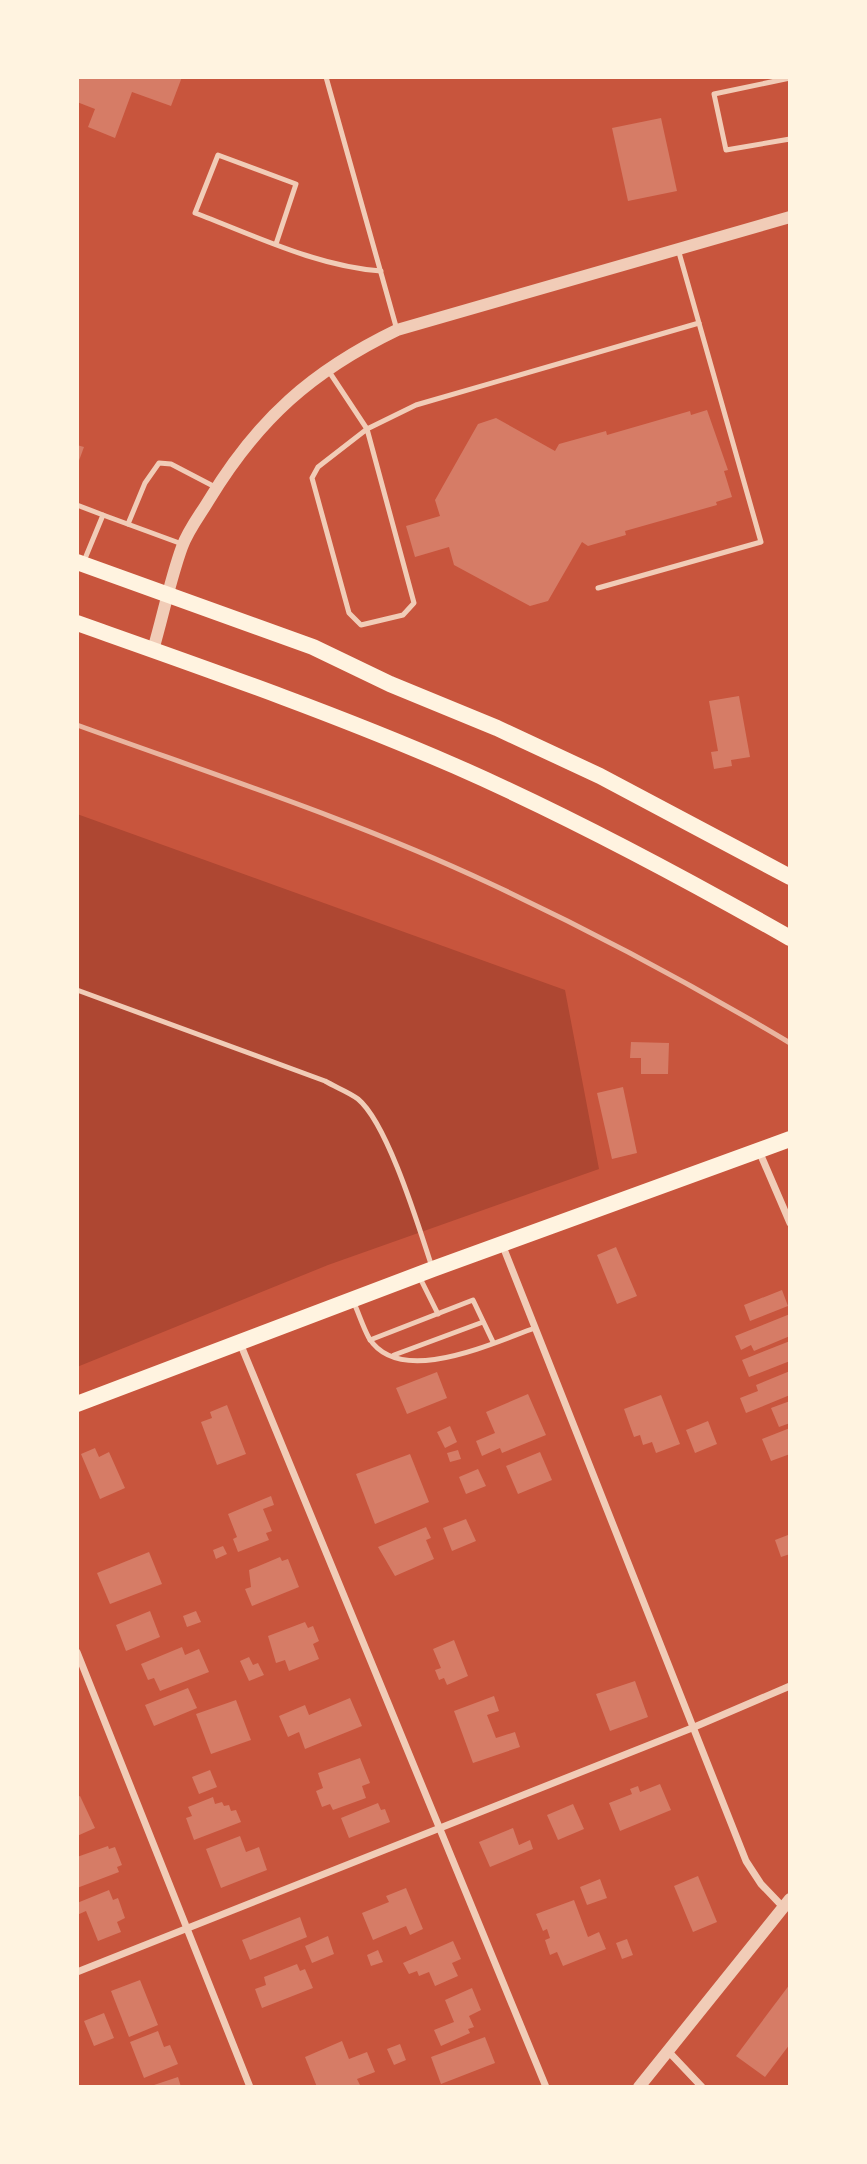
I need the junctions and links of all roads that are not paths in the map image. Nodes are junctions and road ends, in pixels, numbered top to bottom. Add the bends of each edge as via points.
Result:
1 (326, 77) edge
2 (790, 78) edge
3 (790, 139) edge
4 (790, 217) edge
5 (276, 244) junction
6 (678, 249) junction
7 (382, 271) junction
8 (699, 323) junction
9 (397, 330) junction
10 (327, 369) junction
11 (367, 429) junction
12 (216, 488) junction
13 (77, 505) edge
14 (103, 514) junction
15 (128, 524) junction
16 (183, 544) junction
17 (80, 563) edge
18 (598, 588) dead end
19 (168, 596) junction
20 (77, 623) edge
21 (153, 650) junction
22 (790, 877) edge
23 (790, 938) edge
24 (77, 990) edge
25 (790, 1139) edge
26 (759, 1151) junction
27 (790, 1223) edge
28 (502, 1243) junction
29 (426, 1271) junction
30 (353, 1299) junction
31 (438, 1314) junction
32 (483, 1322) junction
33 (536, 1328) junction
34 (370, 1340) junction
35 (240, 1342) junction
36 (493, 1342) junction
37 (391, 1356) junction
38 (77, 1404) edge
39 (77, 1652) edge
40 (790, 1686) edge
41 (692, 1728) junction
42 (441, 1827) junction
43 (787, 1903) edge
44 (186, 1929) junction
45 (77, 1972) edge
46 (668, 2051) junction
47 (250, 2087) edge
48 (546, 2087) edge
49 (639, 2087) edge
50 (702, 2087) edge

1 - 7 lane
2 - 3 lane via 714,94 726,150
4 - 6 street
5 - 5 lane via 195,213 218,155 296,184
5 - 7 lane via 345,268
6 - 8 lane
6 - 9 street
7 - 9 lane
8 - 11 lane via 416,405
8 - 18 lane via 761,542
9 - 10 street
10 - 11 lane
10 - 12 street via 297,392 235,456
11 - 11 lane via 318,467 312,478 349,613 361,625 403,615 414,603
12 - 15 lane via 171,464 159,463
12 - 16 street
13 - 14 lane
14 - 15 lane
14 - 17 lane
15 - 16 lane
16 - 19 street
17 - 19 main road
19 - 21 street
19 - 22 main road via 313,647 497,729 600,776
20 - 21 main road
21 - 23 main road via 455,766 591,831
24 - 29 lane via 325,1081 358,1099 386,1140
25 - 26 main road
26 - 27 street
26 - 28 main road
28 - 29 main road
28 - 33 street
29 - 30 main road
29 - 31 lane
30 - 34 lane
30 - 35 main road
31 - 32 lane via 473,1300
31 - 34 lane
32 - 36 lane
32 - 37 lane
33 - 36 lane
33 - 41 street
34 - 37 lane
35 - 38 main road
35 - 42 street
36 - 37 lane via 431,1363
39 - 44 street
40 - 41 street
41 - 42 street
41 - 43 street via 746,1861 761,1884
42 - 44 street
42 - 48 street
43 - 46 street
44 - 45 street
44 - 47 street
46 - 49 street
46 - 50 street

